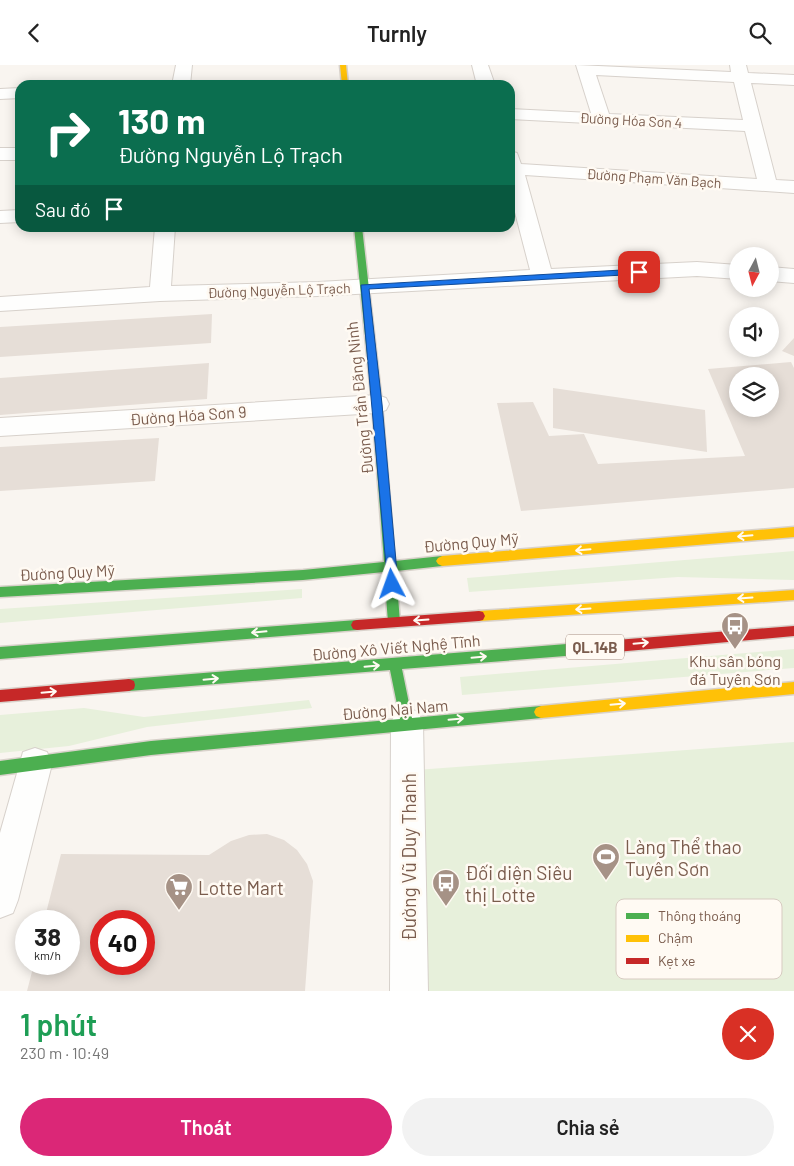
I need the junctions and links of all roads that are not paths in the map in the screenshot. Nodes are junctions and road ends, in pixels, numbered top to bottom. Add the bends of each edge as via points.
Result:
1 (184, 65) edge
2 (343, 65) edge
3 (480, 65) edge
4 (585, 67) edge
5 (740, 71) edge
6 (182, 80) edge
7 (344, 80) edge
8 (484, 80) edge
9 (794, 80) edge
10 (15, 93) edge
11 (0, 94) edge
12 (515, 114) edge
13 (602, 118) junction
14 (752, 126) junction
15 (15, 153) edge
16 (0, 154) edge
17 (515, 163) edge
18 (515, 174) edge
19 (768, 186) junction
20 (794, 187) edge
21 (15, 216) edge
22 (0, 217) edge
23 (165, 232) edge
24 (358, 232) edge
25 (729, 271) edge
26 (779, 275) edge
27 (542, 276) junction
28 (794, 276) edge
29 (364, 287) junction
30 (160, 294) junction
31 (0, 304) edge
32 (377, 404) junction
33 (0, 427) edge
34 (794, 532) edge
35 (390, 565) junction
36 (0, 593) edge
37 (794, 595) edge
38 (394, 622) junction
39 (794, 631) edge
40 (0, 653) edge
41 (395, 664) junction
42 (794, 688) edge
43 (0, 696) edge
44 (408, 723) junction
45 (35, 764) junction
46 (0, 768) edge
47 (0, 900) edge
48 (409, 991) edge

1 - 6 street
2 - 7 main road
3 - 8 street
4 - 5 street
4 - 13 street
5 - 9 street
5 - 14 street
10 - 11 street
12 - 13 street, Đường Hóa Sơn 4
13 - 14 street, Đường Hóa Sơn 4
14 - 19 street
15 - 16 street
17 - 19 street, Đường Phạm Văn Bạch
18 - 27 street
19 - 20 street, Đường Phạm Văn Bạch
21 - 22 street
23 - 30 street
24 - 29 main road, Đường Trần Đăng Ninh
25 - 27 street, Đường Nguyễn Lộ Trạch via 697,269
26 - 28 street
27 - 29 street, Đường Nguyễn Lộ Trạch
29 - 30 street, Đường Nguyễn Lộ Trạch
29 - 32 main road, Đường Trần Đăng Ninh
30 - 31 street, Đường Nguyễn Lộ Trạch
32 - 33 street, Đường Hóa Sơn 9
32 - 35 main road, Đường Trần Đăng Ninh
34 -> 35 main road, Đường Quy Mỹ
35 - 36 main road, Đường Quy Mỹ via 303,575
35 - 38 main road, Đường Trần Đăng Ninh
37 -> 38 main road, Đường Xô Viết Nghệ Tĩnh / QL.14B
38 -> 40 main road, Đường Xô Viết Nghệ Tĩnh / QL.14B
41 -> 39 main road, Đường Xô Viết Nghệ Tĩnh / QL.14B
43 -> 41 main road, Đường Xô Viết Nghệ Tĩnh / QL.14B
41 - 44 main road
44 -> 42 main road, Đường Nại Nam
44 - 45 main road, Đường Nại Nam via 151,748
44 - 48 street, Đường Vũ Duy Thanh
45 - 46 main road, Đường Nại Nam
45 - 47 street

